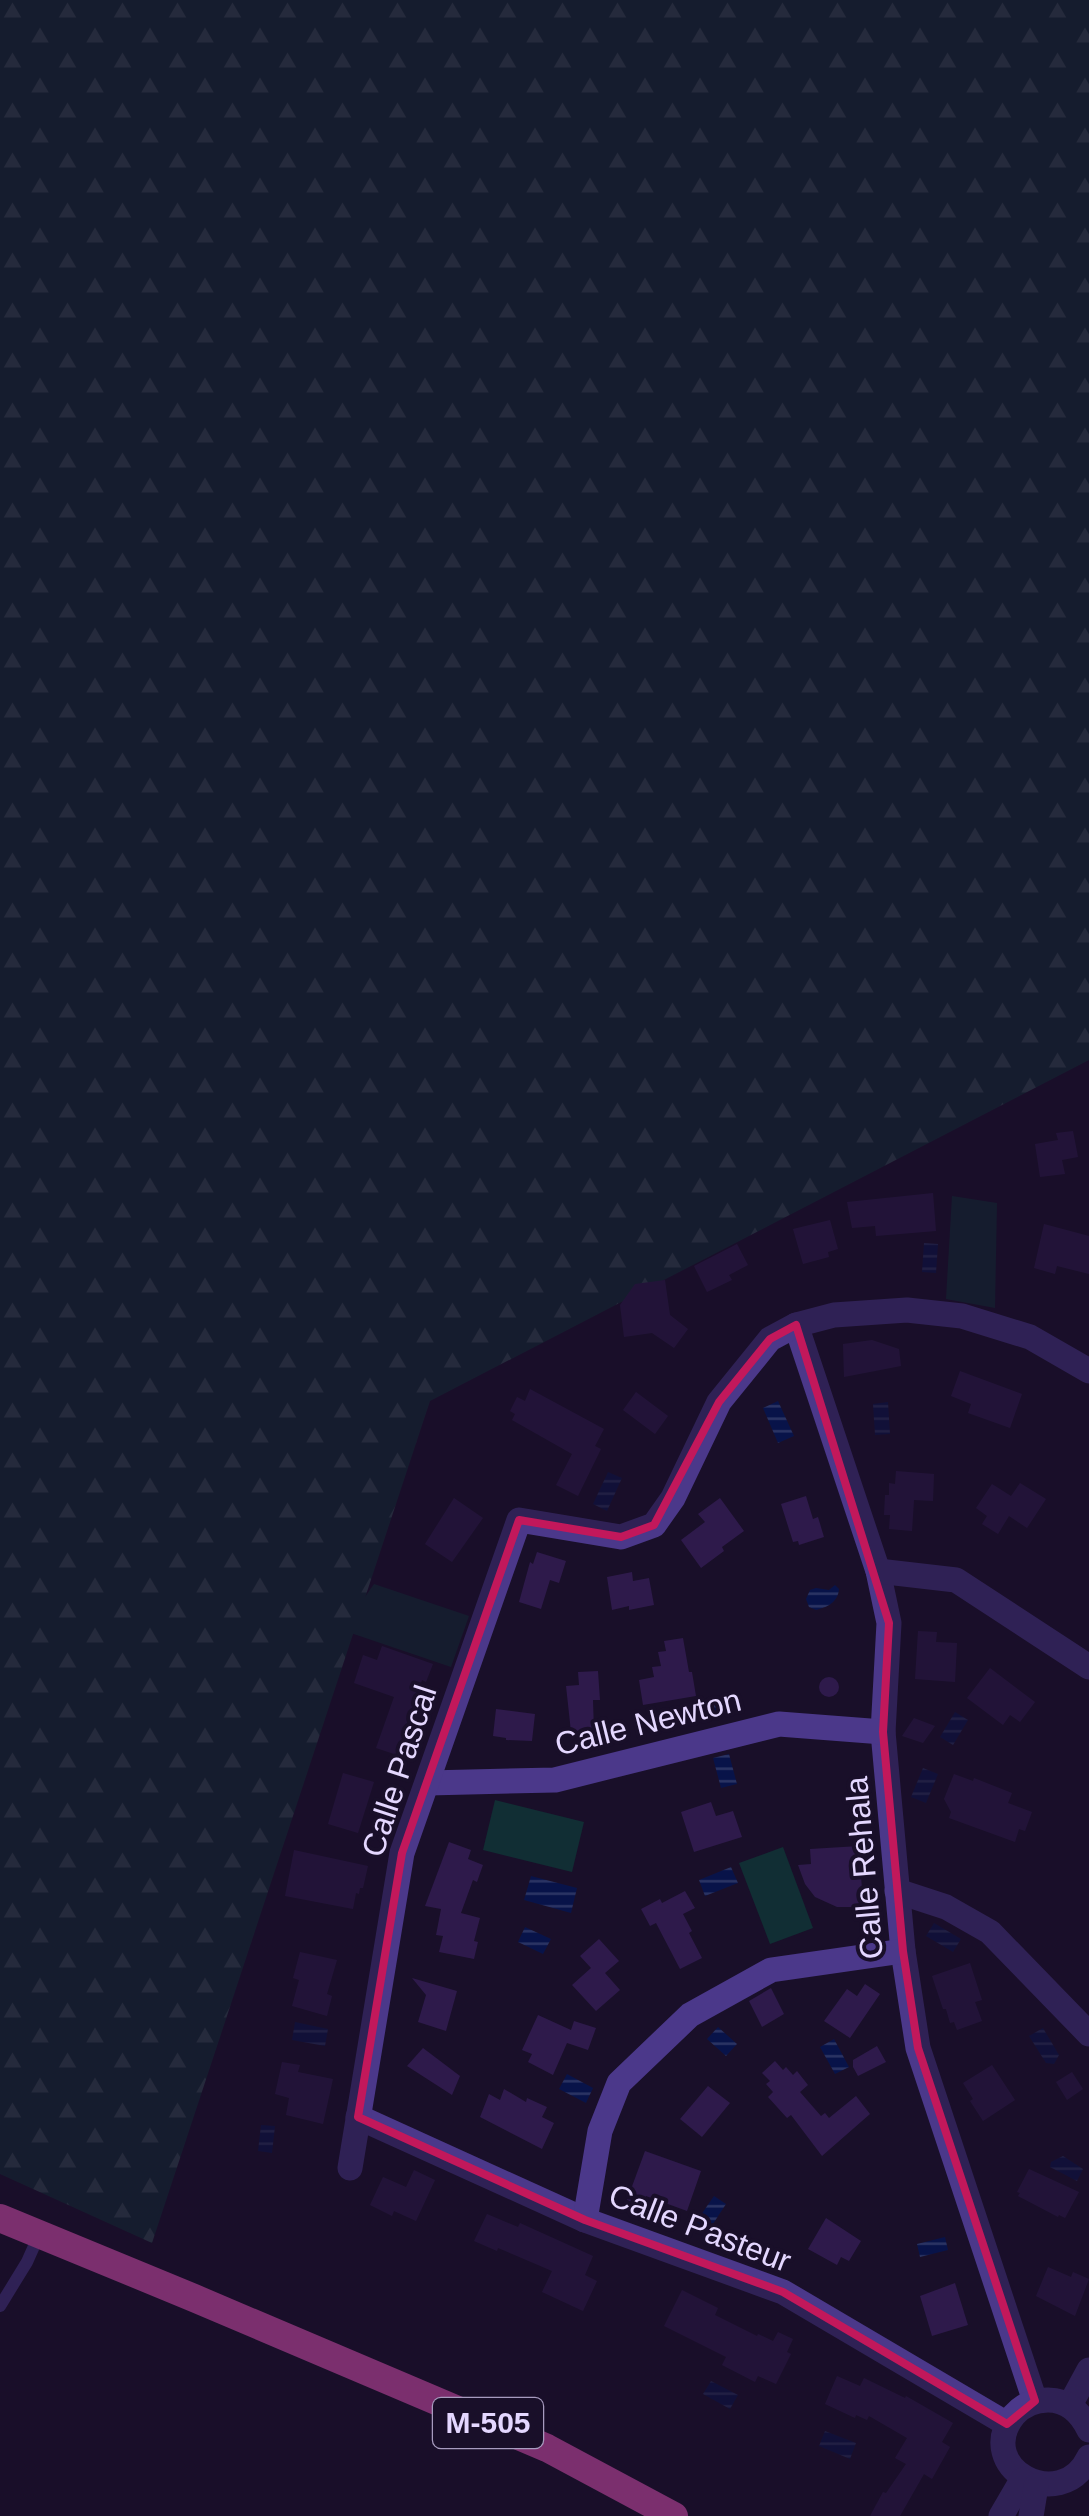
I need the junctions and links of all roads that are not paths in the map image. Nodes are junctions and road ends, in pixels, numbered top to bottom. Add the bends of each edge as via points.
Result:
1 (796, 1324) junction
2 (1089, 1371) edge
3 (878, 1571) junction
4 (1089, 1667) edge
5 (884, 1732) junction
6 (428, 1783) junction
7 (898, 1891) junction
8 (903, 1952) junction
9 (1089, 2034) edge
10 (358, 2117) junction
11 (350, 2168) dead end
12 (0, 2218) edge
13 (585, 2220) junction
14 (34, 2232) junction
15 (0, 2306) edge
16 (1089, 2370) edge
17 (1035, 2401) junction
18 (1070, 2405) junction
19 (1007, 2424) junction
20 (1089, 2430) edge
21 (1089, 2457) edge
22 (1029, 2483) junction
23 (674, 2516) edge
24 (1000, 2516) edge
25 (1031, 2516) edge

1 - 2 street via 908,1310 962,1316 1030,1337
1 - 3 street, Calle Rehala
1 - 6 street, Calle Pascal via 770,1339 720,1402 654,1525 621,1537 519,1520
3 - 4 street via 956,1580
3 - 5 street, Calle Rehala via 889,1623
5 - 6 street, Calle Newton via 778,1724 556,1780
5 - 7 street, Calle Rehala
6 - 10 street, Calle Pascal via 402,1852
7 - 8 street, Calle Rehala
7 - 9 street via 990,1932
8 - 13 street via 771,1970 690,2015 618,2083 600,2131
8 - 17 street, Calle Rehala via 918,2048
10 - 11 street, Calle Pascal
10 - 13 street, Calle Pasteur
12 - 14 highway, M-505
13 - 19 street, Calle Pasteur via 784,2292
14 - 15 lane via 27,2262
14 - 23 highway, M-505 via 548,2448
16 - 18 street
17 - 18 street
17 - 19 street
18 - 20 street
19 - 22 street via 1008,2464
21 - 22 street via 1071,2481 1054,2487
22 - 24 street
22 - 25 street

